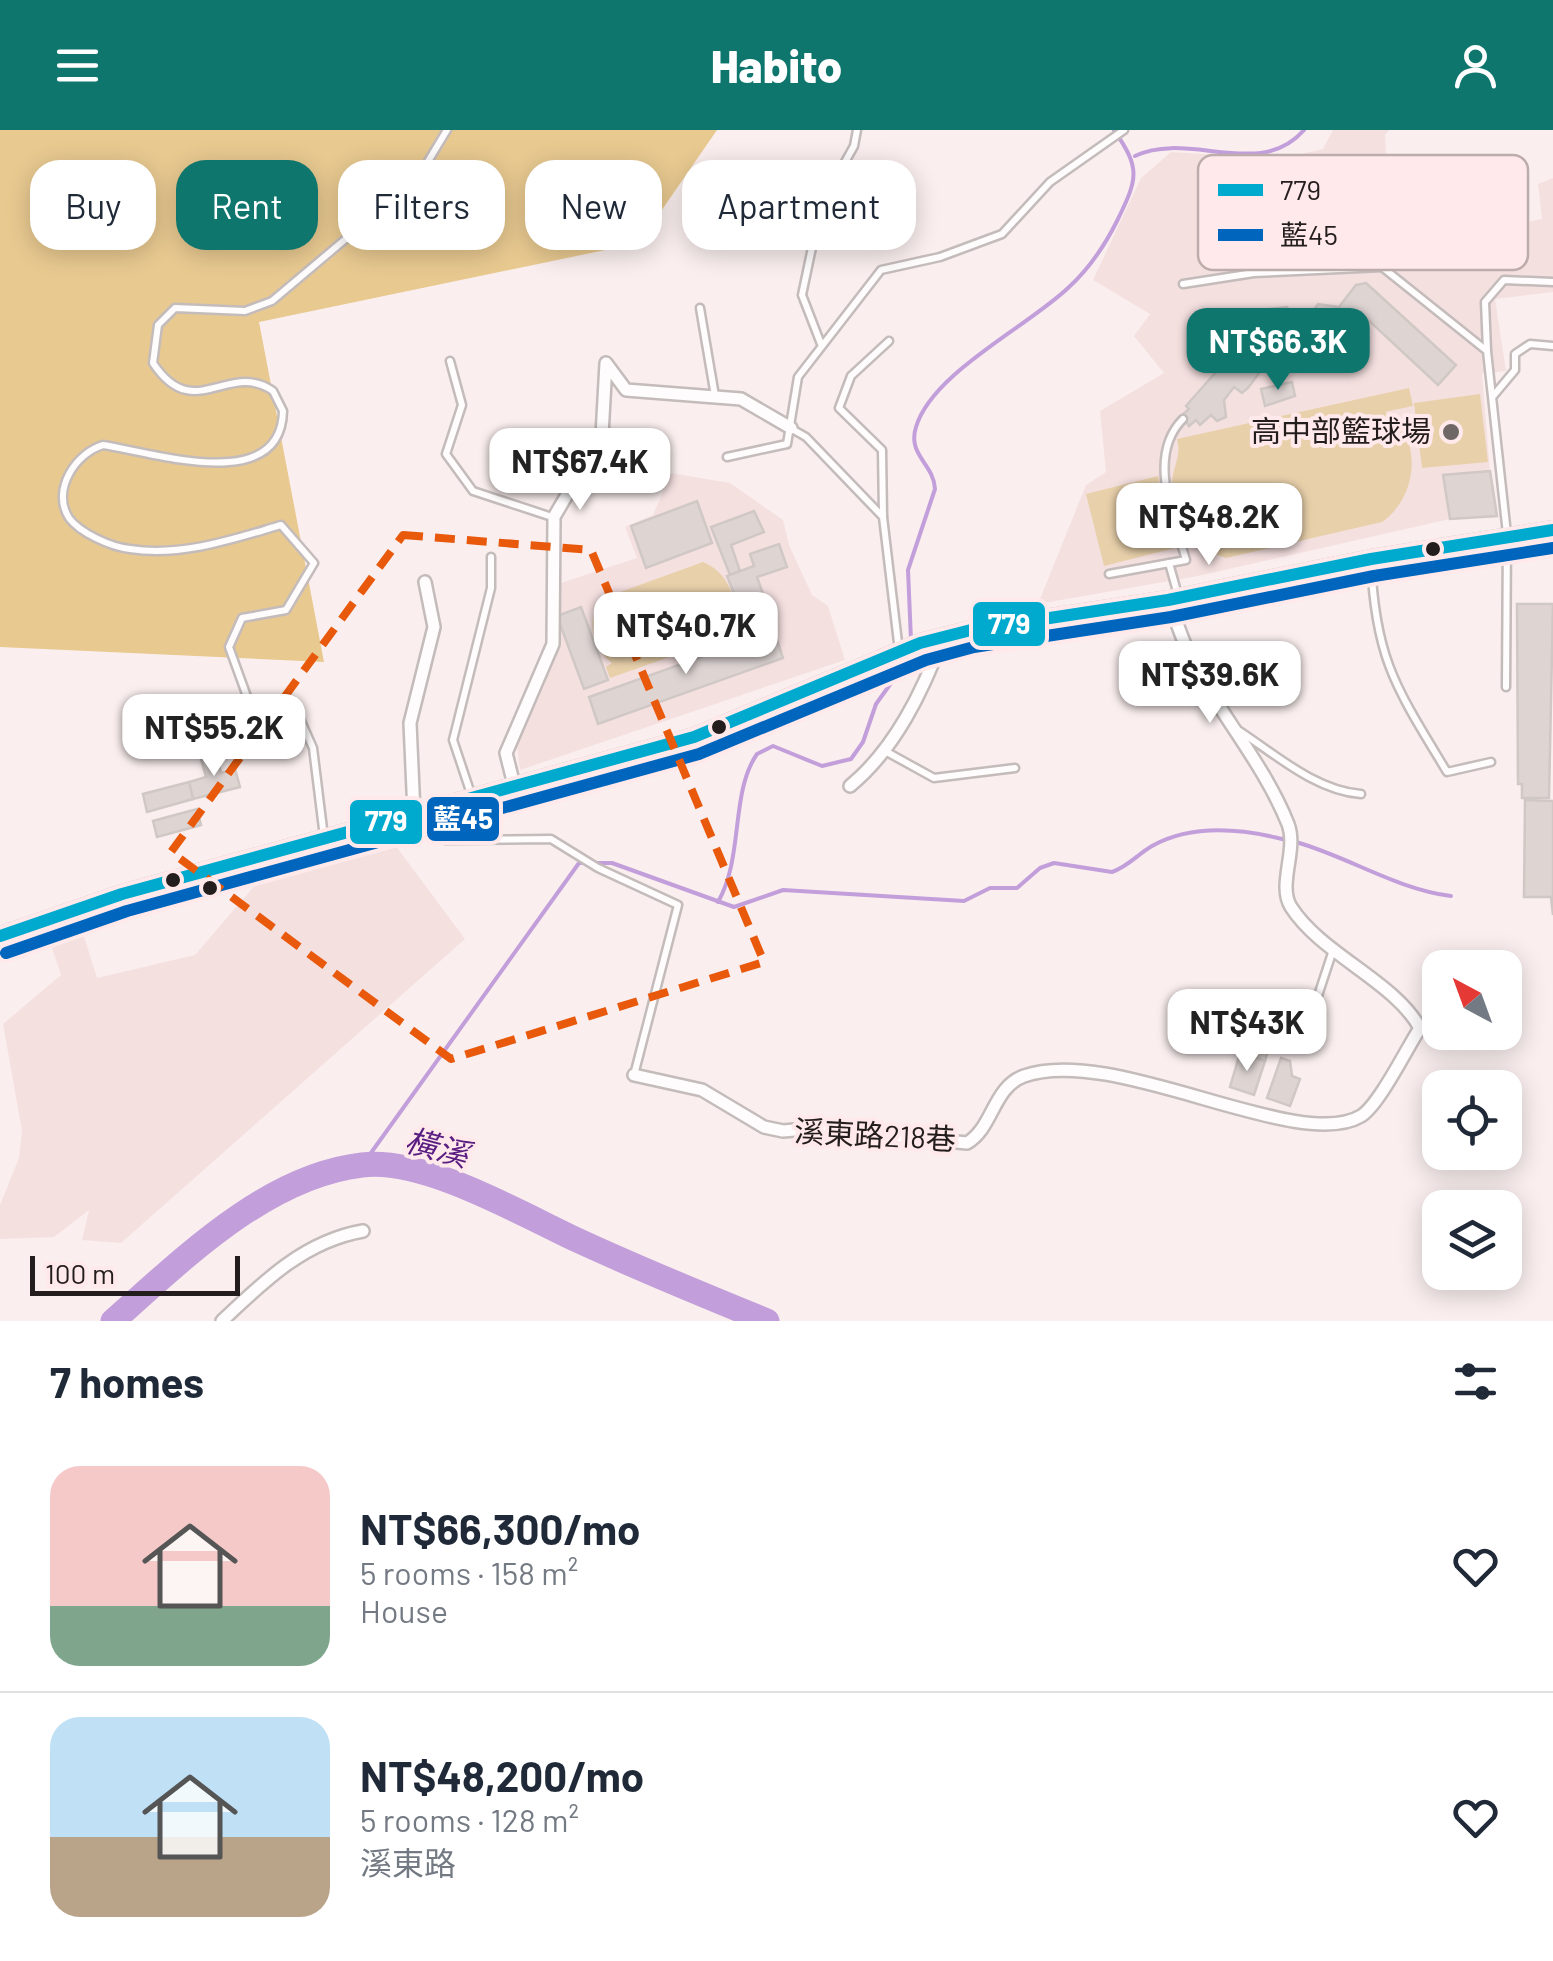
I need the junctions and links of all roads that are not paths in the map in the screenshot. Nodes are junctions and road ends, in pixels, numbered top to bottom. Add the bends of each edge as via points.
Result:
1 (447, 130) edge
2 (857, 130) edge
3 (1124, 130) edge
4 (1327, 270) edge
5 (1386, 270) edge
6 (1553, 282) edge
7 (1182, 284) dead end
8 (700, 308) dead end
9 (888, 341) dead end
10 (822, 345) junction
11 (1553, 346) edge
12 (1486, 351) junction
13 (450, 360) dead end
14 (1493, 396) junction
15 (716, 398) junction
16 (1183, 419) dead end
17 (791, 428) junction
18 (727, 458) dead end
19 (554, 517) junction
20 (883, 517) junction
21 (1553, 530) edge
22 (1507, 534) junction
23 (491, 557) dead end
24 (1371, 559) junction
25 (1169, 563) junction
26 (1109, 574) dead end
27 (426, 582) dead end
28 (1174, 599) junction
29 (944, 637) junction
30 (908, 648) junction
31 (1506, 687) dead end
32 (1237, 729) junction
33 (885, 751) junction
34 (1492, 762) dead end
35 (1015, 768) dead end
36 (514, 785) junction
37 (850, 786) dead end
38 (1361, 794) dead end
39 (472, 798) junction
40 (414, 813) junction
41 (324, 838) junction
42 (0, 936) edge
43 (1334, 948) junction
44 (1296, 1032) dead end
45 (634, 1075) joint
46 (364, 1231) dead end
47 (222, 1321) edge

1 - 41 lane via 418,178 272,301 246,311 175,308 158,325 153,364 168,386 190,394 246,383 273,391 283,411 273,445 256,459 234,464 103,445 87,450 63,490 67,516 82,531 128,550 203,548 281,525 314,562 286,610 242,618 229,647 249,702 292,701 313,748
2 - 10 lane via 821,205 802,295
3 - 10 lane via 1050,182 1002,234 881,270
4 - 7 lane
5 - 12 lane
6 - 12 lane via 1504,280 1485,302
8 - 15 lane
9 - 20 lane via 851,376 839,408 882,450
10 - 17 lane via 798,377
11 - 14 lane via 1530,344 1515,354 1515,370
12 - 14 lane
13 - 19 lane via 462,405 446,454 473,491
14 - 22 lane
15 - 17 street via 740,399
15 - 19 street via 626,390 606,362 602,435
16 - 25 lane via 1174,427 1162,476 1186,560
17 - 18 lane via 787,444
17 - 20 lane
19 - 36 street via 553,644 506,753
20 - 30 lane
21 - 22 main road
22 - 24 main road
22 - 31 lane
23 - 39 lane via 491,588 453,740
24 - 28 main road
24 - 34 lane via 1374,622 1392,680 1447,772
25 - 26 lane
25 - 28 lane
27 - 40 street via 434,627 410,724
28 - 29 main road
28 - 32 street, 溪東路218巷 via 1190,656
29 - 30 main road
29 - 33 street
30 - 36 main road via 694,737
32 - 38 lane via 1314,779
32 - 43 street, 溪東路218巷 via 1293,842 1289,906
33 - 35 lane via 934,778
33 - 37 street
36 - 39 main road
39 - 40 main road
40 - 41 main road
40 - 45 lane via 445,840 551,839 678,905
41 - 42 main road
43 - 44 lane via 1311,1017
43 - 45 street, 溪東路218巷 via 1420,1028 1368,1110 1337,1124 1308,1125 1076,1071 1037,1072 1012,1082 980,1136 967,1143 818,1128 783,1131 764,1127 702,1090
46 - 47 street via 331,1236 296,1257

